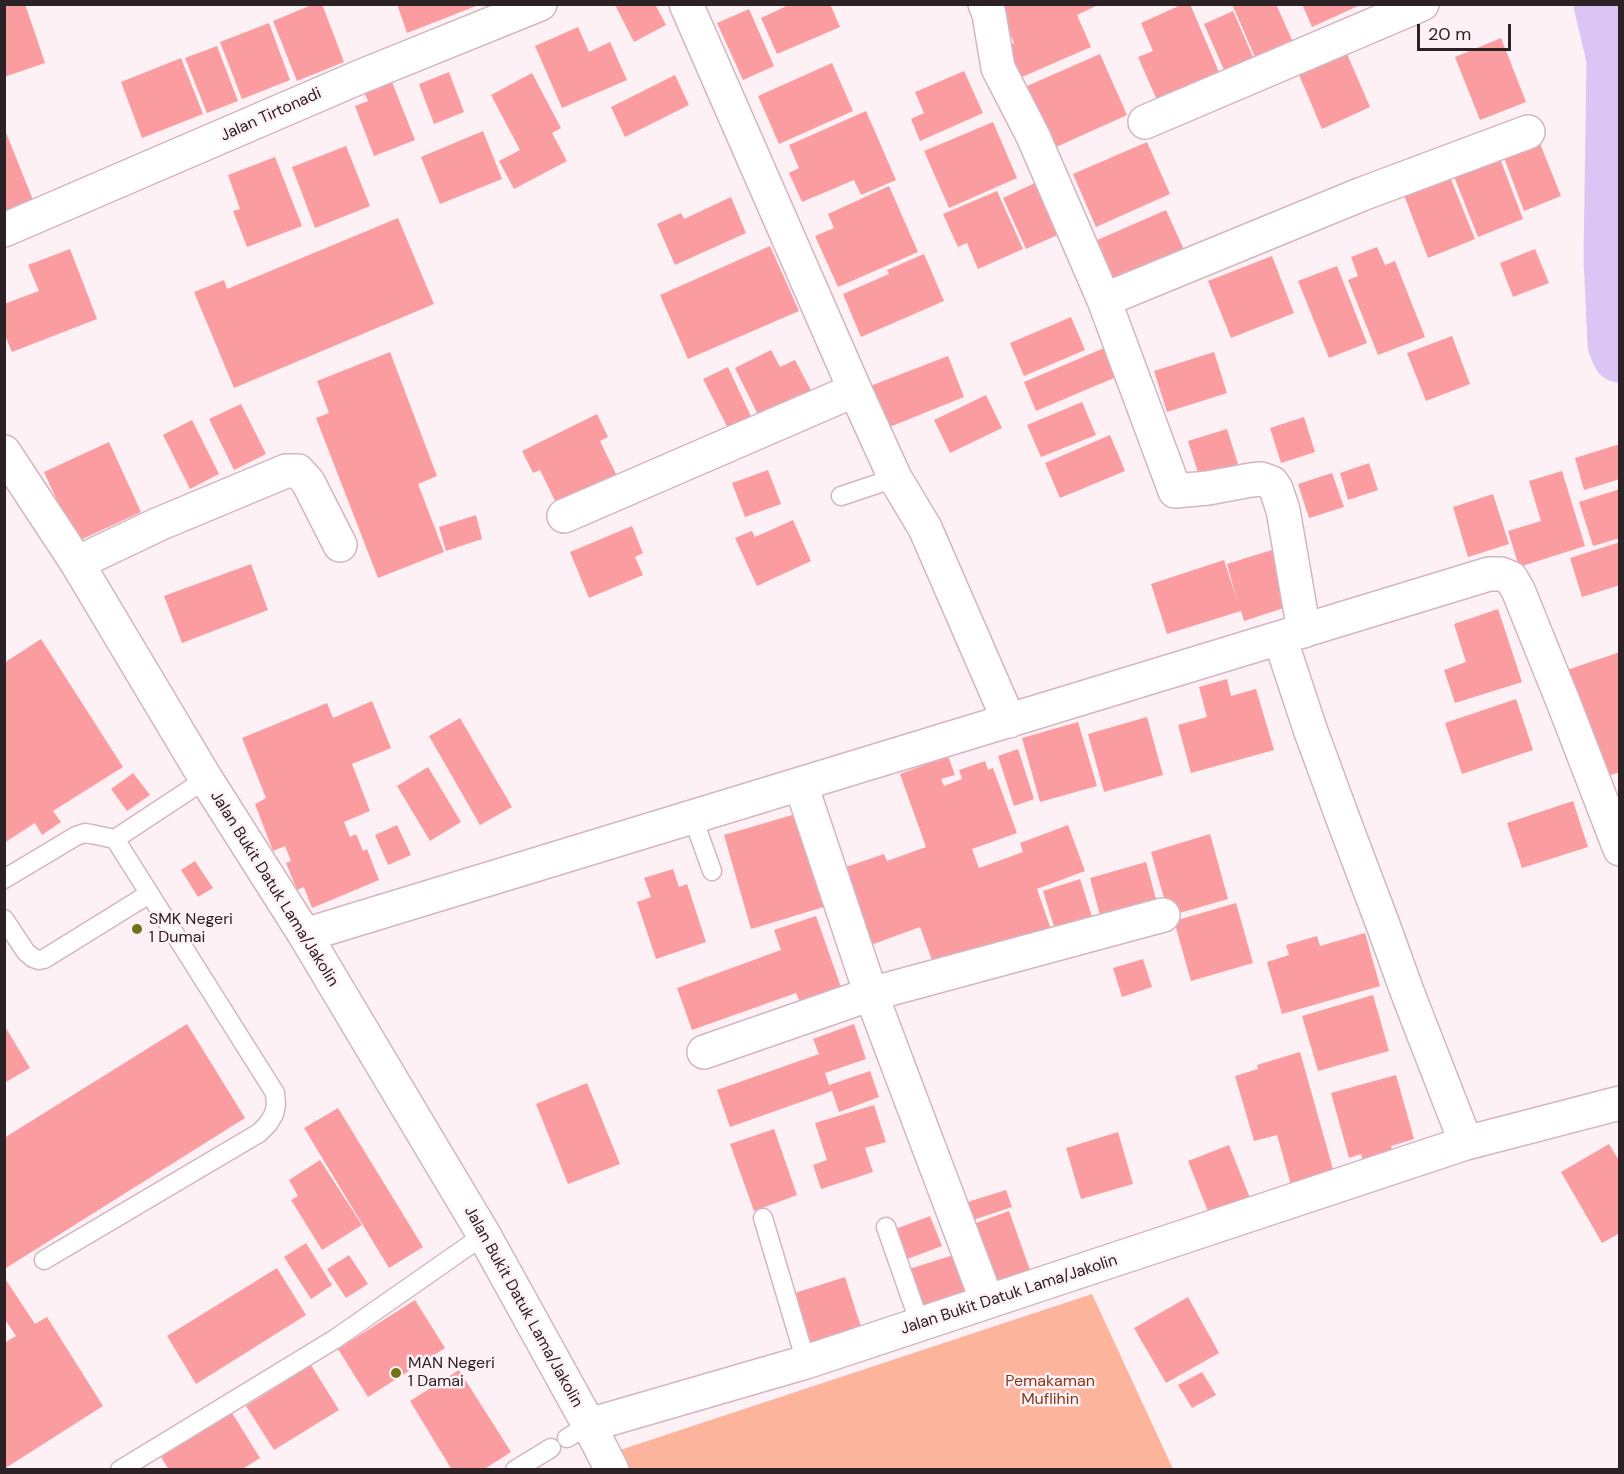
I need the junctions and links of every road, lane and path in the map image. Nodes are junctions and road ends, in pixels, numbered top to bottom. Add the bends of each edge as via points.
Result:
1 (540, 4) edge
2 (686, 4) edge
3 (985, 4) edge
4 (1422, 4) edge
5 (1145, 122) dead end
6 (1528, 132) dead end
7 (4, 231) edge
8 (1104, 300) junction
9 (855, 390) junction
10 (4, 452) edge
11 (895, 478) junction
12 (841, 496) dead end
13 (564, 516) dead end
14 (340, 546) dead end
15 (77, 563) junction
16 (1292, 634) junction
17 (1009, 721) junction
18 (206, 779) junction
19 (801, 785) junction
20 (693, 818) junction
21 (115, 838) junction
22 (1620, 849) edge
23 (712, 871) dead end
24 (4, 879) edge
25 (149, 894) junction
26 (1163, 915) dead end
27 (4, 919) edge
28 (305, 935) junction
29 (871, 994) junction
30 (704, 1052) dead end
31 (1620, 1102) edge
32 (1466, 1143) junction
33 (763, 1218) dead end
34 (886, 1227) dead end
35 (484, 1235) junction
36 (44, 1260) dead end
37 (987, 1301) junction
38 (920, 1324) junction
39 (806, 1362) junction
40 (578, 1432) junction
41 (551, 1448) dead end
42 (120, 1470) edge
43 (515, 1470) edge
44 (612, 1470) edge

1 - 7 street, Jalan Tirtonadi via 362,76
2 - 9 street
3 - 8 street via 998,68 1033,136
4 - 5 street
6 - 8 street via 1362,194
8 - 16 street via 1175,491 1261,479 1276,489 1283,510
9 - 11 street
9 - 13 street
10 - 15 street, Jalan Bukit Datuk Lama/Jakolin
11 - 12 lane
11 - 17 street via 925,528
14 - 15 street via 309,482 298,471 286,471
15 - 18 street, Jalan Bukit Datuk Lama/Jakolin
16 - 17 street
16 - 22 street via 1489,574 1511,578
16 - 32 street via 1310,729
17 - 19 street
18 - 21 lane
18 - 28 street, Jalan Bukit Datuk Lama/Jakolin
19 - 20 street
19 - 29 street
20 - 23 lane
20 - 28 street
21 - 24 lane via 85,833 76,836
21 - 25 lane
25 - 27 lane via 39,960 26,952
25 - 36 lane via 275,1093 274,1114 259,1132
26 - 29 street
28 - 35 street, Jalan Bukit Datuk Lama/Jakolin
29 - 30 street
29 - 37 street
31 - 32 street, Jalan Bukit Datuk Lama/Jakolin
32 - 37 street, Jalan Bukit Datuk Lama/Jakolin
33 - 39 lane
34 - 38 lane
35 - 40 street, Jalan Bukit Datuk Lama/Jakolin
35 - 42 lane via 335,1339
37 - 38 street, Jalan Bukit Datuk Lama/Jakolin
38 - 39 street, Jalan Bukit Datuk Lama/Jakolin
39 - 40 street, Jalan Bukit Datuk Lama/Jakolin
40 - 44 street
41 - 43 lane

